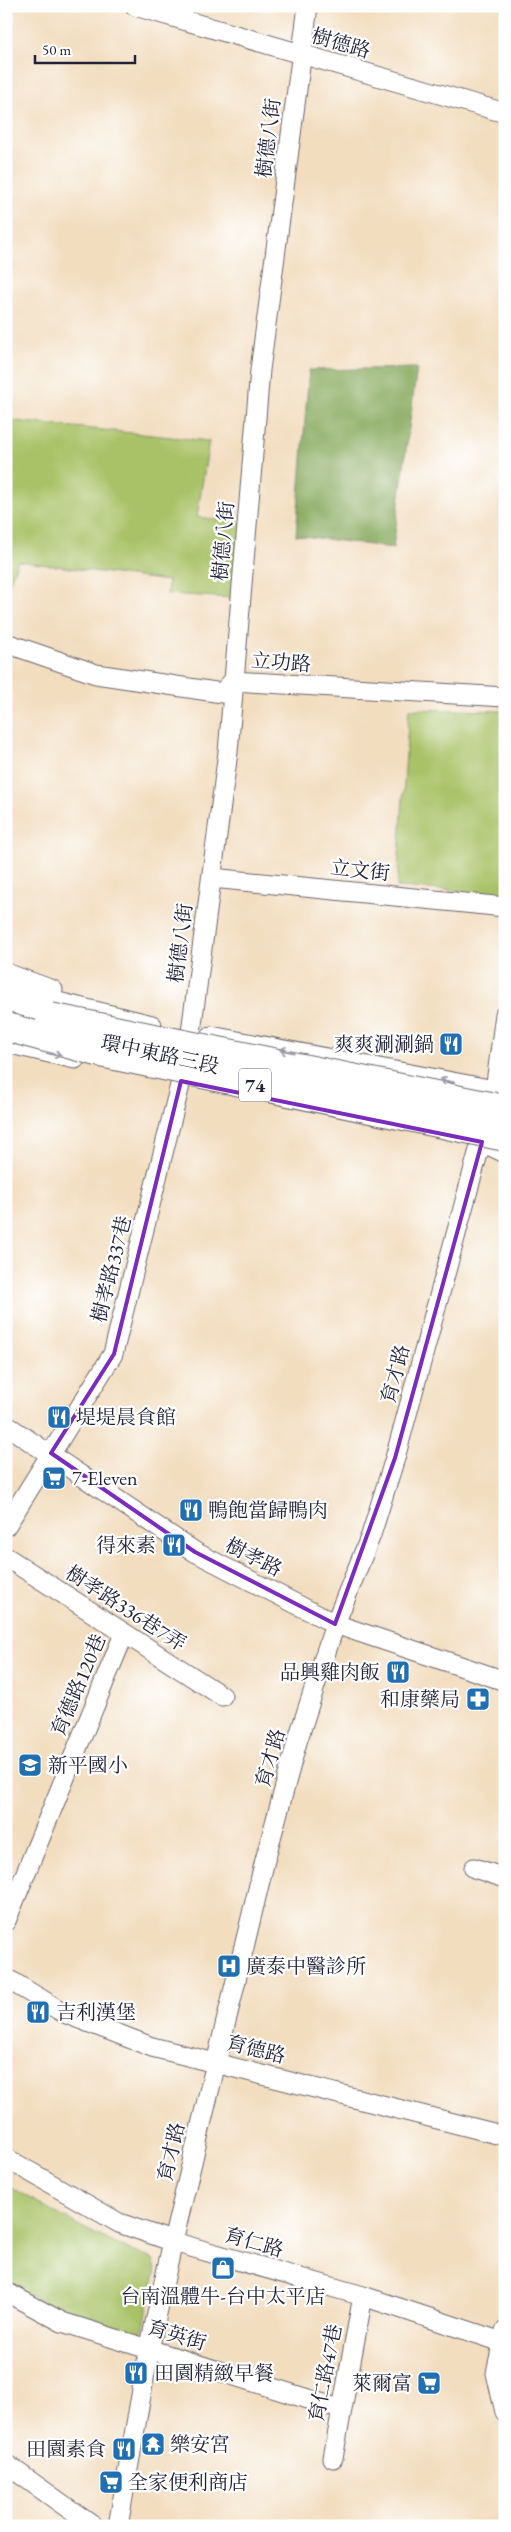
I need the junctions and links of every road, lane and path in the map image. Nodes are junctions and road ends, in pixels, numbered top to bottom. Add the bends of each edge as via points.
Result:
1 (135, 6) edge
2 (308, 6) edge
3 (301, 54) junction
4 (505, 113) edge
5 (6, 643) edge
6 (232, 681) junction
7 (505, 697) edge
8 (212, 878) junction
9 (505, 907) edge
10 (6, 973) edge
11 (6, 991) edge
12 (6, 1003) edge
13 (505, 1014) edge
14 (50, 1017) junction
15 (148, 1024) junction
16 (6, 1027) edge
17 (191, 1032) junction
18 (6, 1043) edge
19 (181, 1081) junction
20 (502, 1096) edge
21 (493, 1140) edge
22 (505, 1146) edge
23 (505, 1153) edge
24 (6, 1425) edge
25 (51, 1453) junction
26 (6, 1526) edge
27 (6, 1557) edge
28 (335, 1624) junction
29 (124, 1634) junction
30 (505, 1681) edge
31 (222, 1696) dead end
32 (474, 1868) dead end
33 (505, 1878) edge
34 (6, 1920) edge
35 (6, 1978) edge
36 (215, 2062) junction
37 (505, 2136) edge
38 (6, 2158) edge
39 (173, 2241) junction
40 (6, 2292) edge
41 (363, 2296) junction
42 (504, 2339) edge
43 (149, 2350) junction
44 (340, 2409) junction
45 (505, 2412) edge
46 (333, 2458) dead end
47 (6, 2464) edge
48 (93, 2526) edge
49 (118, 2526) edge

1 - 3 street, 樹德路
2 - 3 street, 樹德八街
3 - 4 street, 樹德路
3 - 6 street, 樹德八街 via 260,370
5 - 6 street, 立功路 via 96,674 222,693
6 - 7 street, 立功路
6 - 8 street, 樹德八街 via 228,752
8 - 9 street, 立文街
8 - 17 street, 樹德八街
10 - 15 street, 環中東路三段
11 - 14 highway, 74
11 - 15 street, 環中東路三段
12 - 14 highway, 74
13 - 20 street, 育才路
14 - 20 highway, 74, bridge
15 - 17 street, 環中東路三段
16 - 21 highway, 74, bridge via 102,1053
20 -> 17 street, 環中東路三段
18 -> 19 street, 環中東路三段
19 - 21 street, 環中東路三段
19 - 25 street, 樹孝路337巷 via 114,1354
20 - 21 street, 育才路
21 - 22 street, 環中東路三段
21 - 23 street, 環中東路三段
21 - 28 street, 育才路 via 371,1535
24 - 25 street, 樹孝路
25 - 26 street, 樹孝路337巷
25 - 28 street, 樹孝路 via 195,1552
27 - 29 street, 樹孝路336巷7弄
28 - 30 street, 樹孝路
28 - 36 street, 育才路 via 297,1742
29 - 31 street, 樹孝路336巷7弄
29 - 34 street, 育德路120巷
32 - 33 street
35 - 36 street, 育德路 via 64,2013 152,2047
36 - 37 street, 育德路
36 - 39 street, 育才路
38 - 39 street, 育仁路 via 119,2223
39 - 41 street, 育仁路
39 - 43 street, 育才路
40 - 43 street, 育英街 via 62,2322
41 - 42 street, 育仁路
41 - 44 street, 育仁路47巷
42 - 45 street via 496,2373
43 - 44 street, 育英街
43 - 49 street, 育才路
44 - 46 street, 育仁路47巷
47 - 48 street

